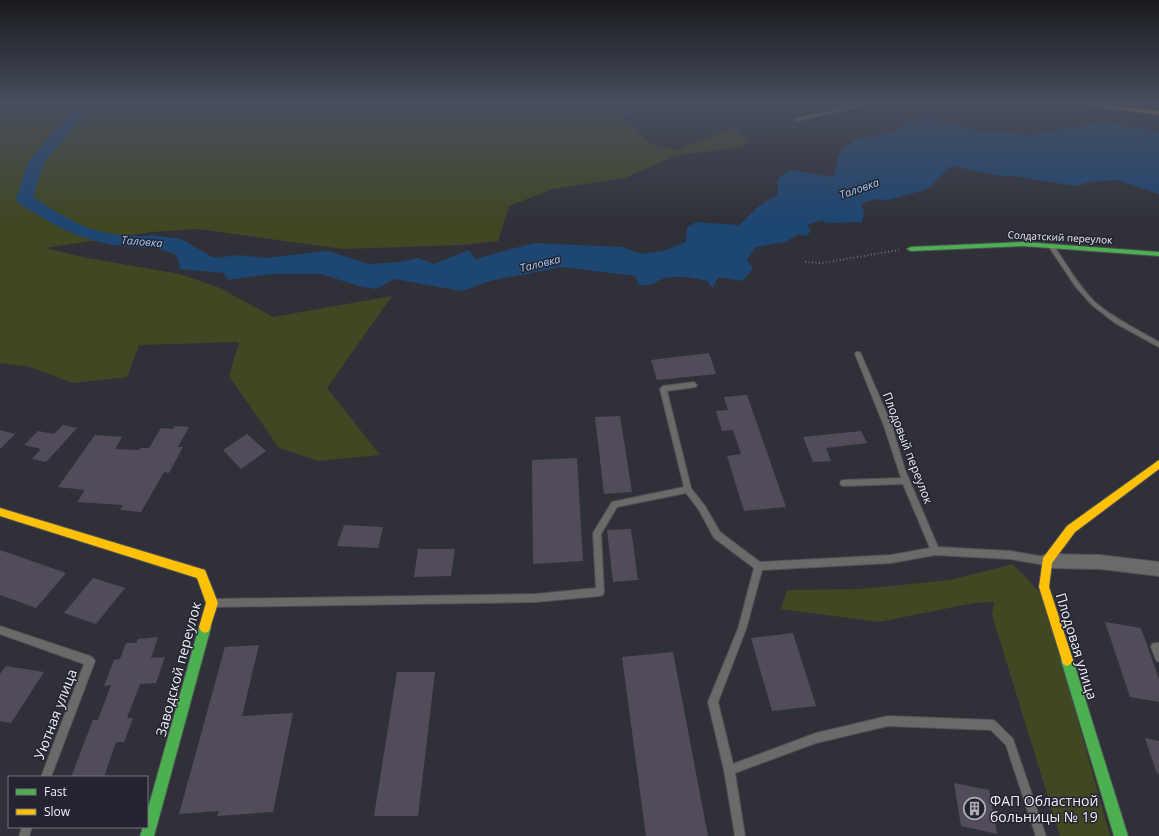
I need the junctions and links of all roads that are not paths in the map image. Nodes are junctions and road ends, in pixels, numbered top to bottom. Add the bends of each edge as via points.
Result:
1 (1052, 247) junction
2 (911, 249) road end
3 (1159, 254) edge
4 (1159, 345) edge
5 (858, 354) dead end
6 (694, 385) dead end
7 (1159, 464) edge
8 (905, 481) junction
9 (844, 483) dead end
10 (688, 489) junction
11 (0, 512) edge
12 (935, 551) junction
13 (1047, 561) junction
14 (759, 566) junction
15 (1159, 569) edge
16 (212, 603) junction
17 (0, 630) edge
18 (1159, 647) edge
19 (1159, 657) edge
20 (729, 770) junction
21 (46, 776) edge
22 (147, 836) edge
23 (740, 836) edge
24 (1041, 836) edge
25 (1121, 836) edge

1 - 2 street, Солдатский переулок via 1023,244
1 - 3 street, Солдатский переулок
1 - 4 lane via 1072,279 1093,303 1112,318
5 - 8 lane, Плодовый переулок via 888,426
6 - 10 lane via 663,389
7 - 13 street via 1071,529
8 - 9 lane
8 - 12 lane, Плодовый переулок
10 - 14 lane via 717,534
10 - 16 lane via 615,504 597,533 600,592 536,598
11 - 16 street, Заводской переулок via 201,574
12 - 13 lane via 1010,555
12 - 14 lane via 891,559
13 - 15 street via 1100,562
13 - 25 street, Плодовая улица via 1044,587
14 - 20 lane via 742,630 714,702
16 - 22 street, Заводской переулок
17 - 21 lane, Уютная улица via 90,661
18 - 19 lane via 1155,647
20 - 23 lane
20 - 24 lane via 816,738 888,721 993,725 1010,742

